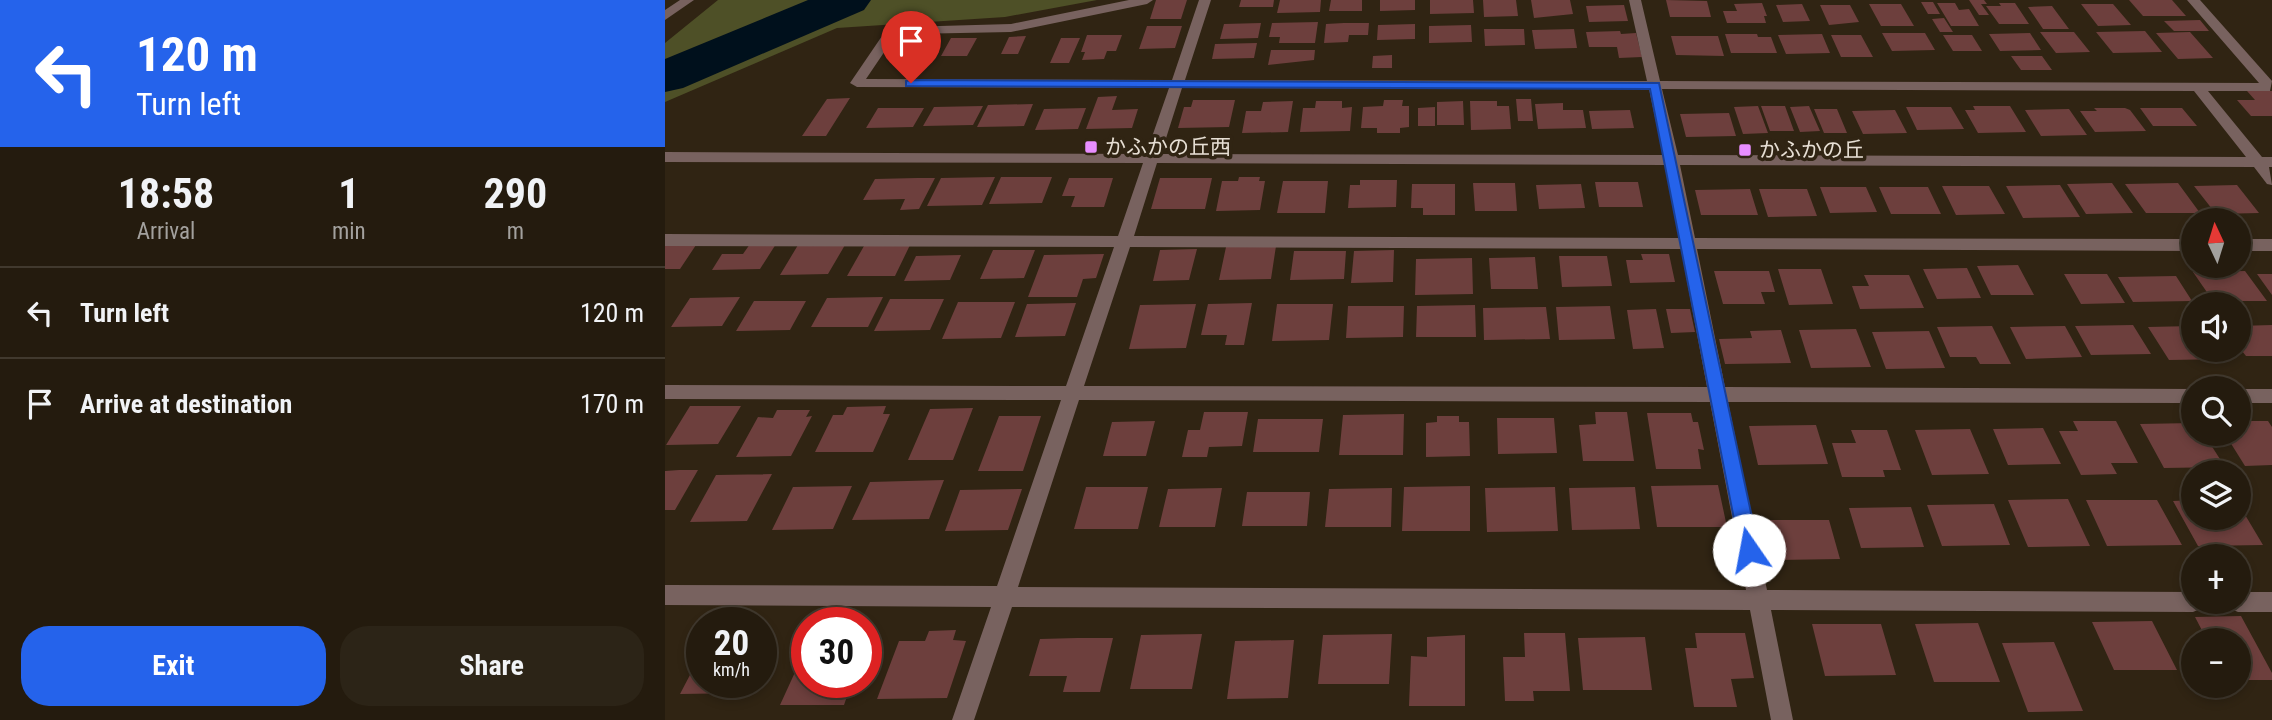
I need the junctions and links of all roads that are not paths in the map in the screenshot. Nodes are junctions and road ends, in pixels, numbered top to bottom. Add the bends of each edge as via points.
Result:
1 (688, 0) edge
2 (1147, 0) edge
3 (1205, 0) edge
4 (1635, 0) edge
5 (2193, 0) edge
6 (665, 16) edge
7 (1177, 84) junction
8 (1655, 86) junction
9 (2199, 88) junction
10 (665, 157) edge
11 (1152, 158) junction
12 (1672, 162) junction
13 (2265, 162) edge
14 (2272, 180) edge
15 (665, 240) edge
16 (1123, 241) junction
17 (1687, 242) junction
18 (2181, 245) edge
19 (2251, 245) edge
20 (2272, 245) edge
21 (665, 392) edge
22 (1071, 394) junction
23 (1718, 396) junction
24 (2181, 396) edge
25 (2251, 396) edge
26 (2272, 396) edge
27 (665, 595) edge
28 (1003, 596) junction
29 (1760, 601) junction
30 (2181, 602) edge
31 (2251, 602) edge
32 (2272, 602) edge
33 (963, 720) edge
34 (1782, 720) edge

1 - 6 street
2 - 7 street via 1010,28 908,30 886,39 857,83
3 - 7 street
4 - 8 street
5 - 9 street via 2270,87
7 - 8 street
7 - 11 street
8 - 9 street
8 - 12 street
9 - 13 street
10 - 11 street
11 - 12 street
11 - 16 street
12 - 13 street
12 - 17 street
13 - 14 street
15 - 16 street
16 - 17 street
16 - 22 street
17 - 18 street
17 - 23 street
19 - 20 street
21 - 22 street
22 - 23 street
22 - 28 street
23 - 24 street
23 - 29 street
25 - 26 street
27 - 28 street
28 - 29 street
28 - 33 street
29 - 30 street
29 - 34 street
31 - 32 street

